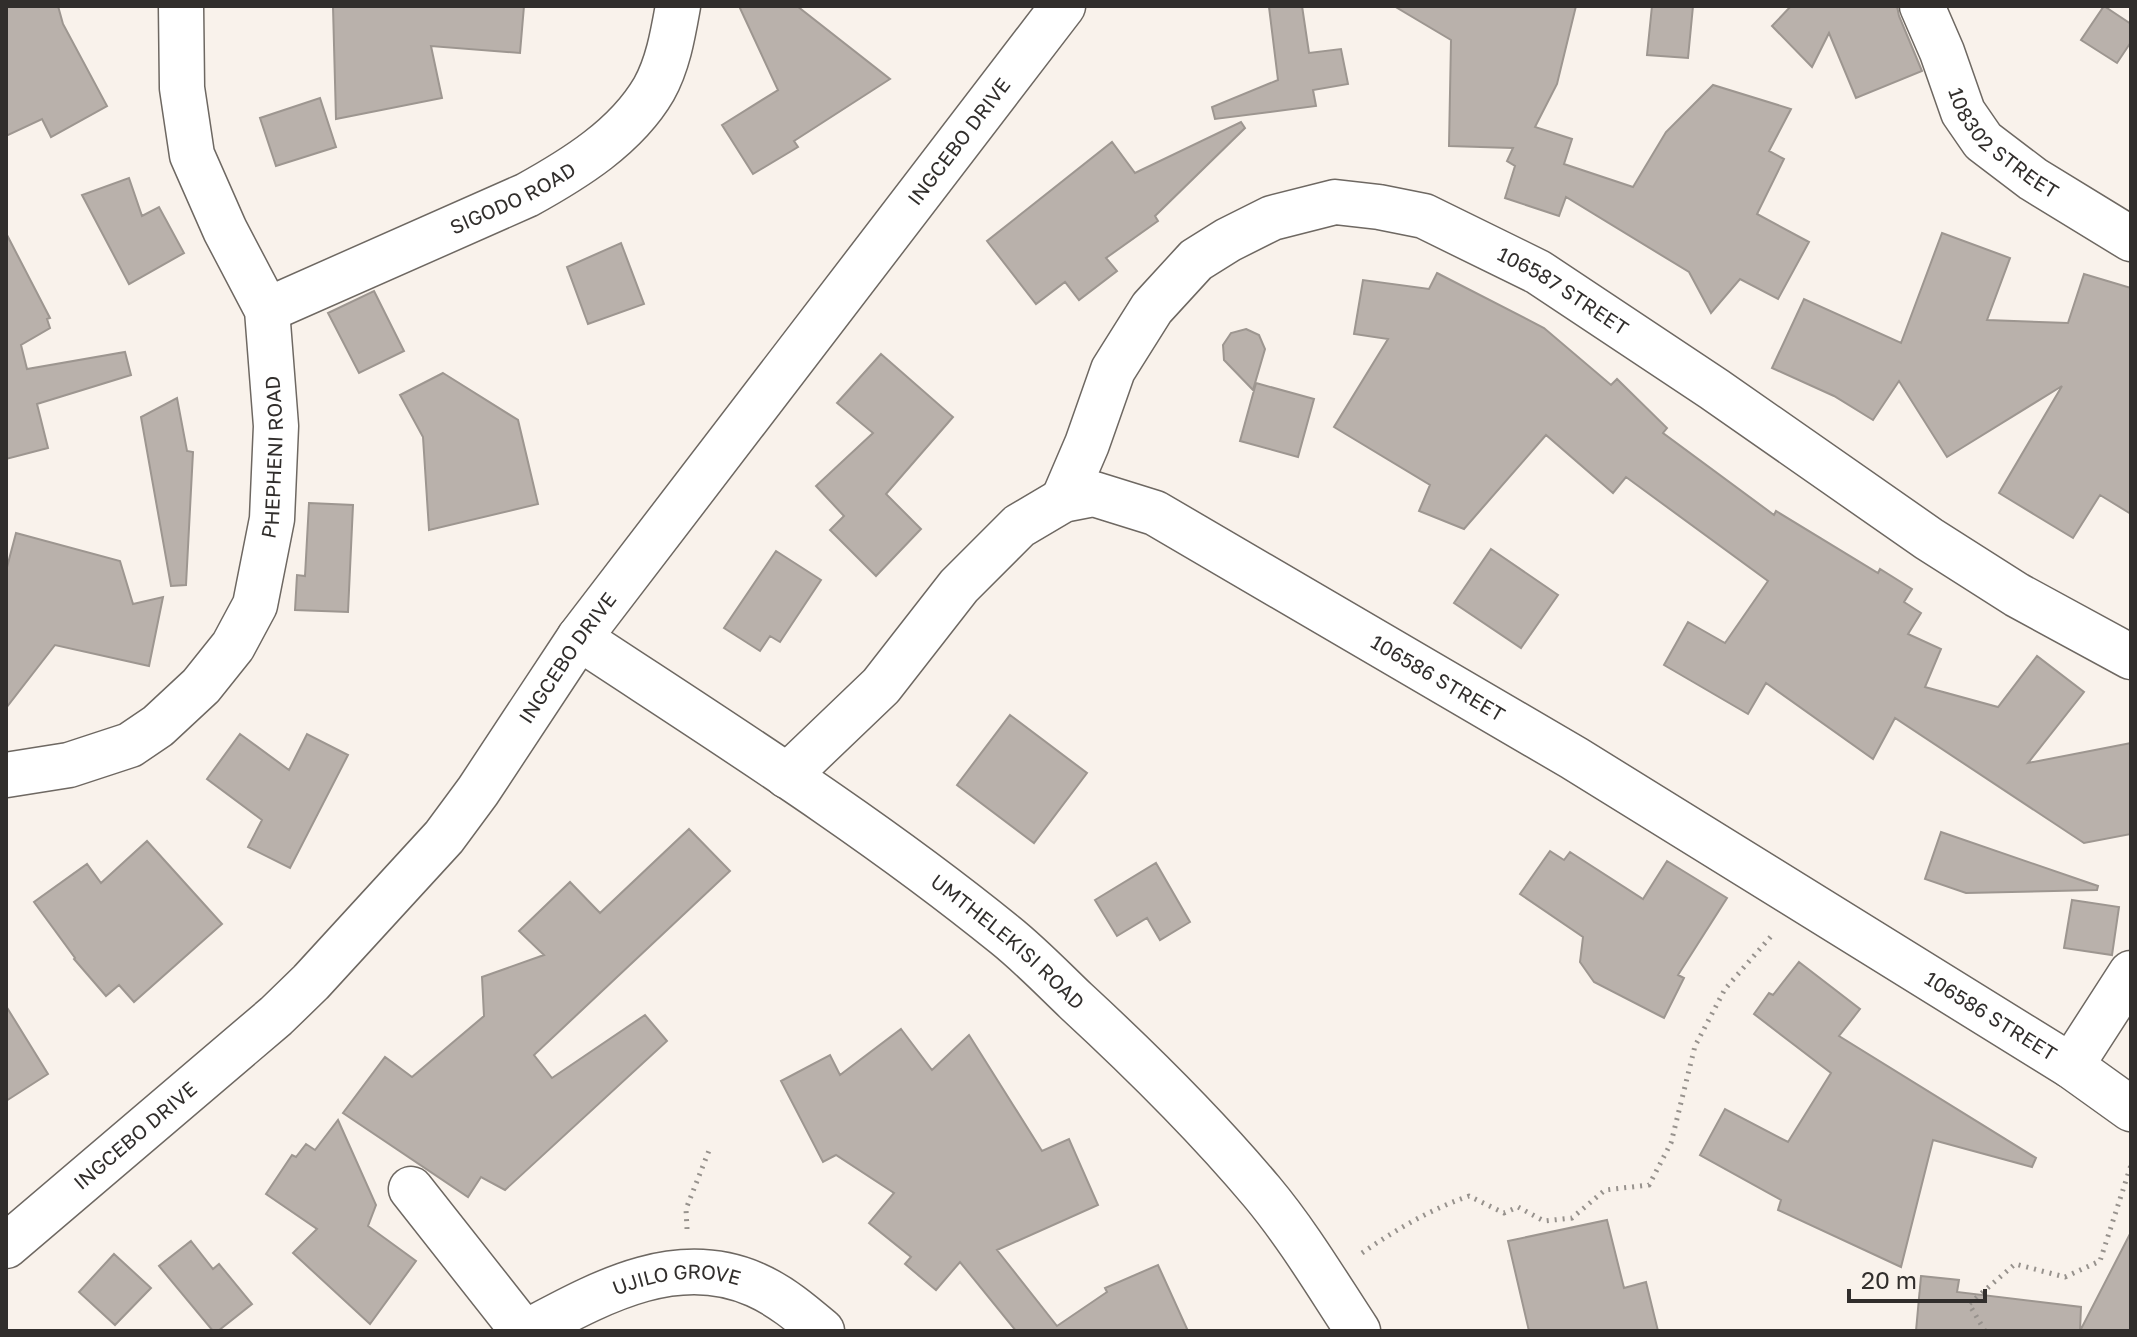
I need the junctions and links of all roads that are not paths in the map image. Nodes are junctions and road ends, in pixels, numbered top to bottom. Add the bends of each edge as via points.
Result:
1 (181, 6) edge
2 (678, 6) edge
3 (1063, 6) edge
4 (1922, 6) edge
5 (2131, 239) edge
6 (267, 310) junction
7 (1063, 500) junction
8 (579, 638) junction
9 (2131, 657) edge
10 (6, 775) edge
11 (787, 776) junction
12 (2131, 973) edge
13 (2071, 1066) junction
14 (2131, 1109) edge
15 (411, 1189) dead end
16 (6, 1246) edge
17 (526, 1331) edge
18 (822, 1331) edge
19 (1358, 1331) edge

1 - 6 street, PHEPHENI ROAD via 182,88 192,155
2 - 6 street, SIGODO ROAD via 671,46 654,89 602,147 563,176
3 - 8 street, INGCEBO DRIVE
4 - 5 street, 108302 STREET via 1963,112 1983,141 2033,179
6 - 10 street, PHEPHENI ROAD via 276,426 272,519 255,605 233,646 201,686 130,745 69,765
7 - 9 street, 106587 STREET via 1113,370 1152,308 1196,260 1272,218 1335,202 1379,207 1424,216 1538,272 1929,539
7 - 11 street, 106586 STREET via 1019,526 959,586 881,686
7 - 13 street, 106586 STREET via 1094,494 1155,513 1574,758
8 - 11 street, UMTHELEKISI ROAD
8 - 16 street, INGCEBO DRIVE via 444,837 311,982
11 - 19 street, UMTHELEKISI ROAD via 1007,937 1101,1023 1263,1193
12 - 13 street
13 - 14 street, 106586 STREET
15 - 17 street
17 - 18 street, UJILO GROVE via 624,1284 666,1272 720,1275 755,1285

